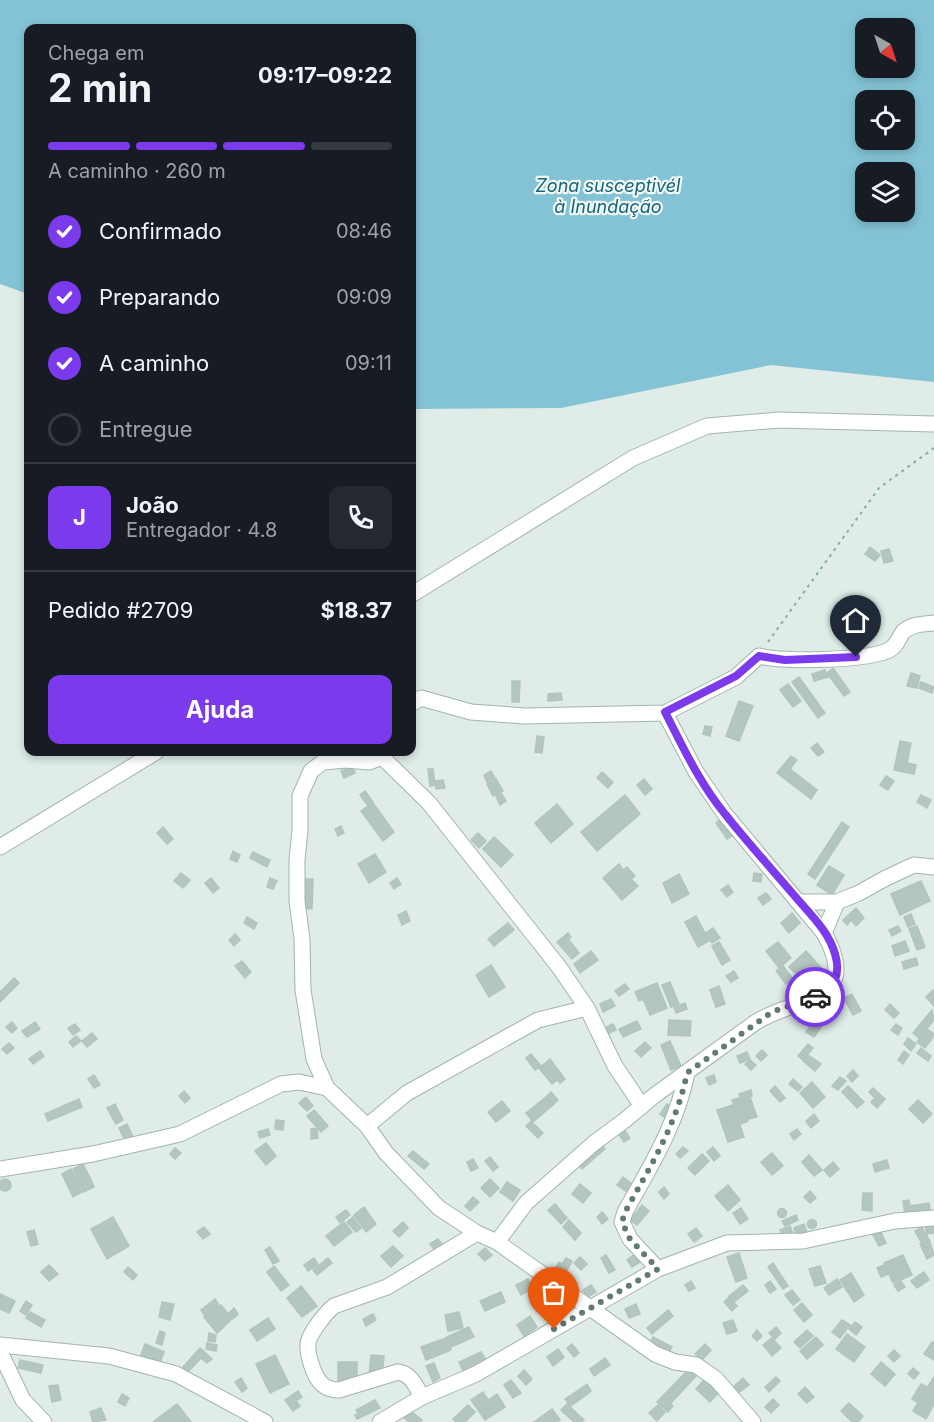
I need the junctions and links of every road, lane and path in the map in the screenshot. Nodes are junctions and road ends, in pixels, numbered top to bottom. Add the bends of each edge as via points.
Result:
1 (934, 424) edge
2 (934, 448) edge
3 (416, 592) edge
4 (934, 623) edge
5 (759, 656) junction
6 (416, 701) edge
7 (665, 712) junction
8 (150, 756) edge
9 (380, 756) edge
10 (386, 756) edge
11 (0, 848) edge
12 (934, 867) edge
13 (800, 902) junction
14 (837, 902) junction
15 (824, 933) junction
16 (586, 1008) junction
17 (687, 1073) junction
18 (327, 1088) junction
19 (642, 1106) junction
20 (367, 1126) junction
21 (0, 1169) edge
22 (934, 1218) edge
23 (477, 1233) junction
24 (497, 1242) junction
25 (658, 1269) junction
26 (589, 1309) junction
27 (0, 1345) edge
28 (0, 1352) edge
29 (422, 1398) junction
30 (44, 1422) edge
31 (265, 1422) edge
32 (380, 1422) edge
33 (753, 1422) edge

1 - 3 street via 779,420 707,426 633,458
2 - 5 path via 879,488
4 - 5 street via 910,627 896,645 878,654 794,659
5 - 7 street via 736,676
6 - 7 street via 421,698 471,712 525,716
7 - 13 street via 696,772 724,813
8 - 11 street
9 - 18 street via 369,762 323,762 311,771 300,796 297,860 303,990 314,1059
10 - 16 street via 559,967
12 - 14 street via 914,865
13 - 14 street
13 - 15 street
14 - 15 street
15 - 17 street via 838,965 831,988 772,1012
16 - 19 street via 615,1066
16 - 20 street via 538,1020 407,1093
17 - 19 street
17 - 25 street via 674,1120 622,1222 630,1239
18 - 20 street
18 - 21 street via 299,1082 281,1084 180,1134 93,1154
19 - 24 street via 526,1203
20 - 23 street via 386,1153 440,1208
22 - 25 street via 895,1221 803,1241 727,1244
23 - 24 street
23 - 29 street via 387,1287 327,1310 309,1338 310,1358 317,1377 331,1390 398,1372 410,1376
24 - 26 street
25 - 26 street
26 - 29 street via 476,1374
26 - 33 street via 655,1354 696,1365 716,1378
27 - 31 street via 109,1356 176,1374
28 - 30 street via 23,1400
29 - 32 street

